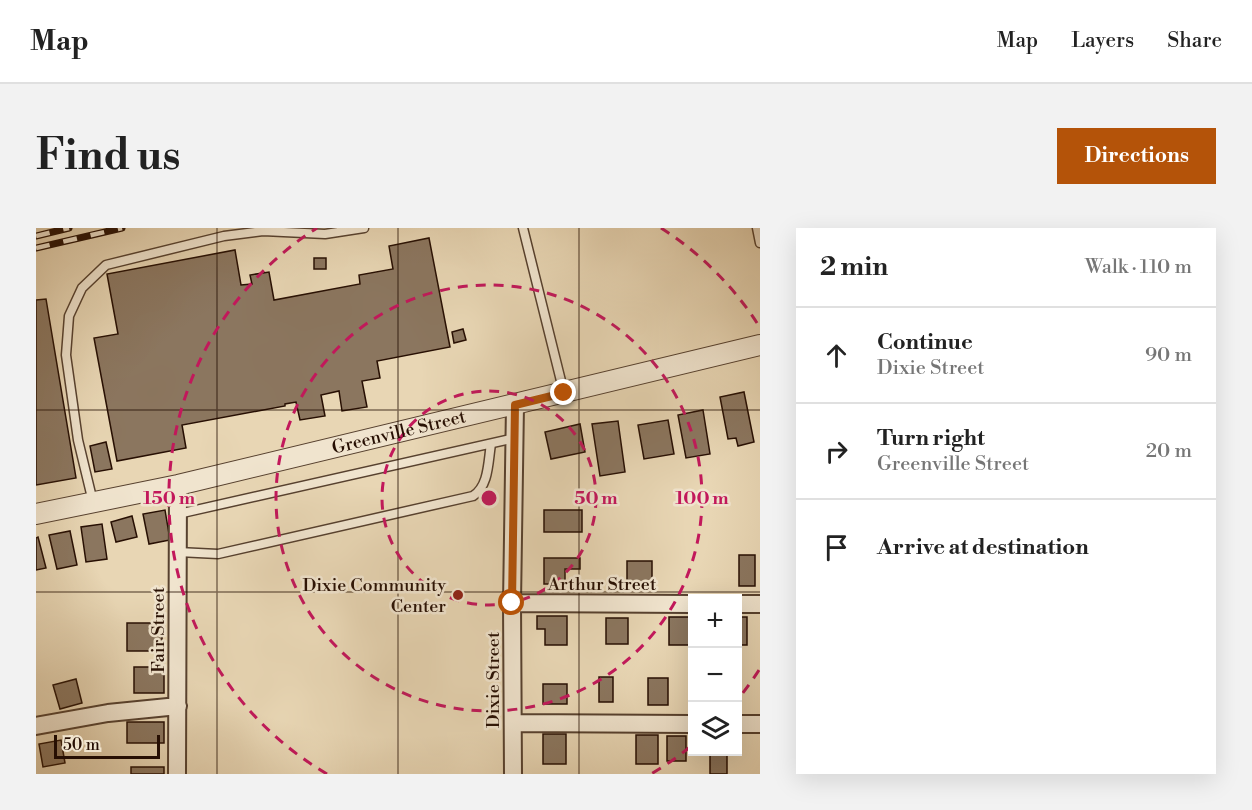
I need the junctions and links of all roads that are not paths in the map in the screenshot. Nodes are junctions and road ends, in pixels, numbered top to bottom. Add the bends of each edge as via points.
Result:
1 (364, 228) edge
2 (523, 228) edge
3 (757, 228) edge
4 (760, 243) edge
5 (760, 345) edge
6 (564, 393) junction
7 (515, 405) junction
8 (515, 438) junction
9 (491, 444) junction
10 (178, 485) junction
11 (93, 502) junction
12 (36, 514) edge
13 (178, 514) junction
14 (178, 552) junction
15 (512, 603) junction
16 (688, 604) edge
17 (742, 604) edge
18 (760, 604) edge
19 (178, 706) junction
20 (513, 723) junction
21 (688, 724) edge
22 (742, 724) edge
23 (760, 724) edge
24 (36, 726) edge
25 (177, 774) edge
26 (513, 774) edge

1 - 11 lane via 325,234 263,231 224,236 106,264 82,288 69,316 66,355 78,440
2 - 6 lane
3 - 4 lane
5 - 6 street, Greenville Street
6 - 7 street, Greenville Street
7 - 8 street, Dixie Street
7 - 10 street, Greenville Street
8 - 9 lane
8 - 15 street, Dixie Street
9 - 13 lane
9 - 14 lane via 484,484 473,496 218,554
10 - 11 street, Greenville Street
10 - 13 street, Fair Street
11 - 12 street, Greenville Street
13 - 14 street, Fair Street
14 - 19 street, Fair Street
15 - 16 street, Arthur Street
15 - 20 street, Dixie Street
17 - 18 street
19 - 24 street
19 - 25 street, Fair Street
20 - 21 street
20 - 26 street, Dixie Street
22 - 23 street

